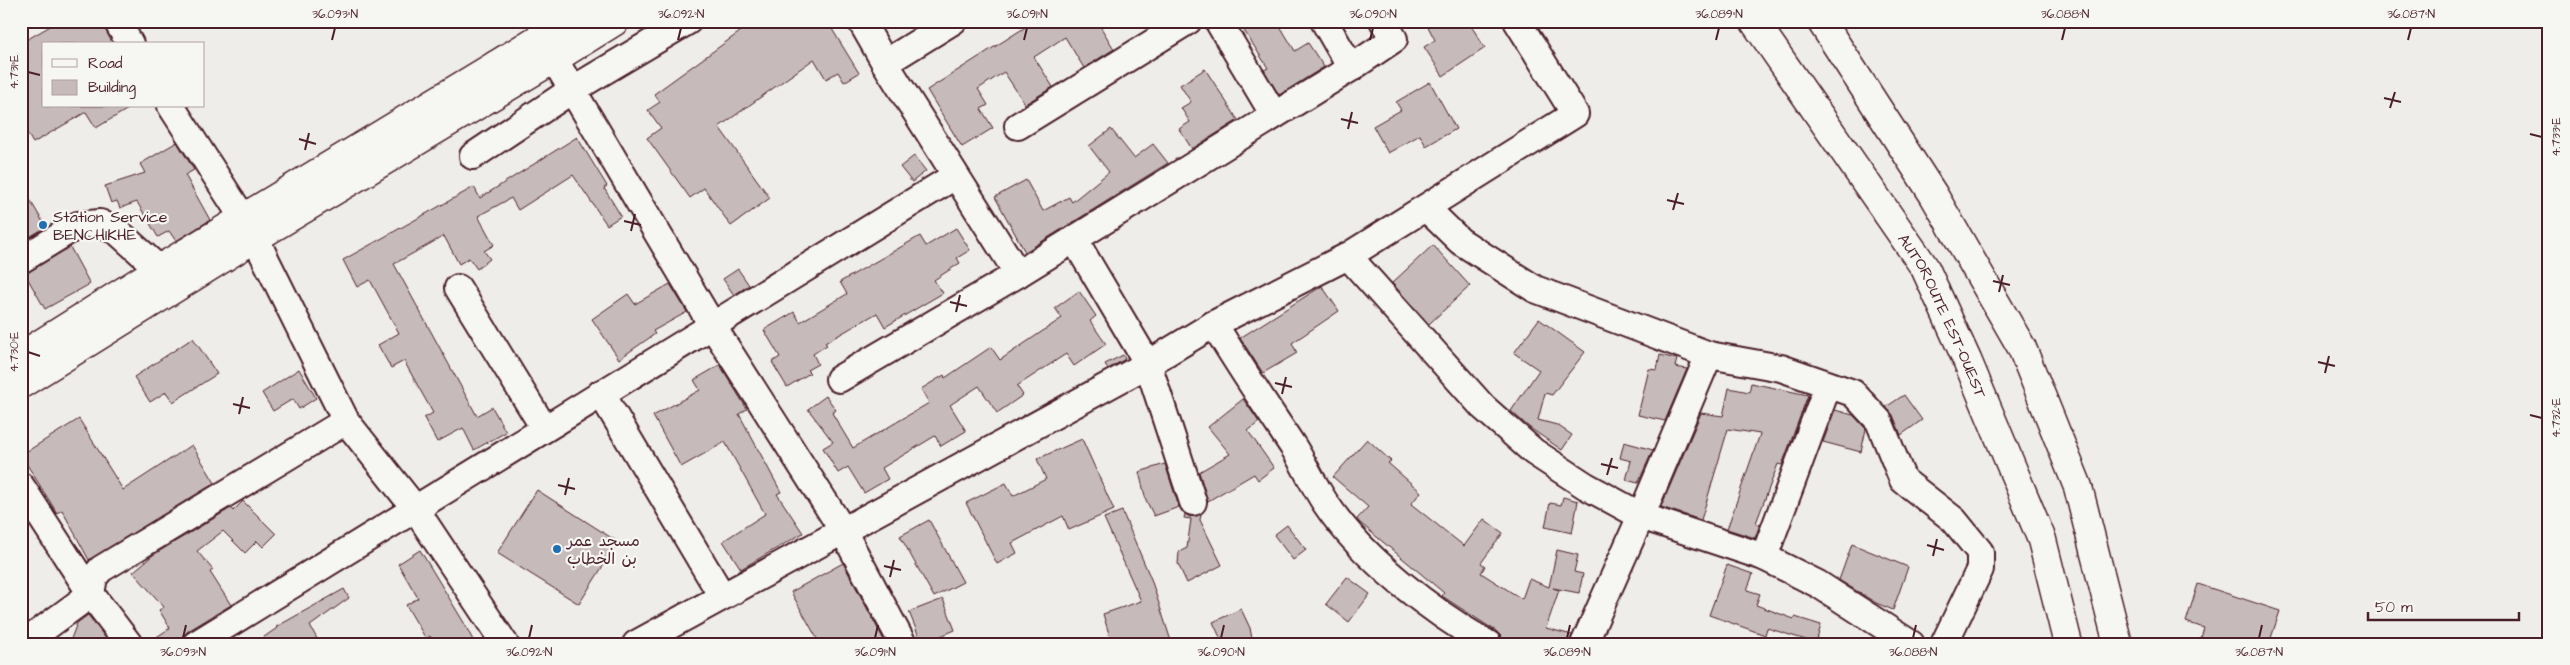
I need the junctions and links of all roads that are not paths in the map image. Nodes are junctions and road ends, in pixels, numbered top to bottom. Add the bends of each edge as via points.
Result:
1 (117, 21) edge
2 (567, 21) edge
3 (615, 21) edge
4 (688, 21) edge
5 (861, 21) edge
6 (953, 21) edge
7 (1188, 21) edge
8 (1218, 21) edge
9 (1324, 21) edge
10 (1383, 21) edge
11 (1517, 21) edge
12 (1754, 21) edge
13 (1821, 21) edge
14 (129, 42) edge
15 (554, 58) junction
16 (885, 63) junction
17 (1350, 68) junction
18 (572, 90) junction
19 (172, 108) edge
20 (1274, 115) junction
21 (1018, 126) dead end
22 (472, 156) dead end
23 (955, 176) junction
24 (1426, 208) junction
25 (249, 228) junction
26 (1074, 239) junction
27 (1348, 256) junction
28 (21, 260) edge
29 (159, 269) junction
30 (1018, 274) junction
31 (458, 288) dead end
32 (1214, 324) junction
33 (712, 325) junction
34 (1708, 355) junction
35 (24, 362) edge
36 (1148, 364) junction
37 (838, 379) dead end
38 (1828, 385) junction
39 (600, 393) junction
40 (346, 421) junction
41 (544, 428) junction
42 (21, 486) edge
43 (1193, 502) dead end
44 (414, 507) junction
45 (1641, 516) junction
46 (842, 529) junction
47 (1764, 557) junction
48 (90, 594) junction
49 (722, 596) junction
50 (23, 644) edge
51 (129, 644) edge
52 (196, 644) edge
53 (505, 644) edge
54 (636, 644) edge
55 (903, 644) edge
56 (1488, 644) edge
57 (1584, 644) edge
58 (1912, 644) edge
59 (1944, 644) edge
60 (2068, 644) edge
61 (2118, 644) edge

1 - 14 street
2 - 25 main road
3 - 15 main road
4 - 18 street
5 - 16 street
6 - 16 street
7 - 21 street
8 - 20 street
9 - 17 street
10 - 17 street via 1394,39
11 - 24 street via 1575,114
12 - 60 main road, AUTOROUTE EST-OUEST via 1925,268 2042,540
13 - 61 main road via 1933,194 2022,348 2078,487
15 - 18 street
15 - 25 main road
16 - 23 street
17 - 20 street
18 - 22 street
18 - 33 street
19 - 25 street
20 - 26 street
23 - 30 street
23 - 33 street
24 - 27 street
24 - 34 street via 1460,241 1535,289
25 - 29 main road
25 - 35 main road
25 - 40 street
26 - 30 street
26 - 36 street
27 - 32 street
27 - 45 street via 1483,407 1534,452
28 - 29 street via 78,225 100,223 118,232
29 - 35 main road
30 - 37 street
31 - 41 street
32 - 36 street
32 - 56 street via 1326,505 1388,571 1449,621
33 - 39 street
33 - 46 street
34 - 38 street via 1781,368
34 - 45 street
36 - 43 street
36 - 46 street
38 - 47 street
38 - 59 street via 1853,393 1879,421 1903,480 1954,520 1980,552 1980,569
39 - 41 street
39 - 49 street
40 - 44 street
40 - 48 street via 100,569 94,577
41 - 44 street
42 - 48 street
44 - 52 street
44 - 53 street
45 - 47 street
45 - 57 street
46 - 49 street
46 - 55 street
47 - 58 street via 1818,584
48 - 50 street
48 - 51 street
49 - 54 street

